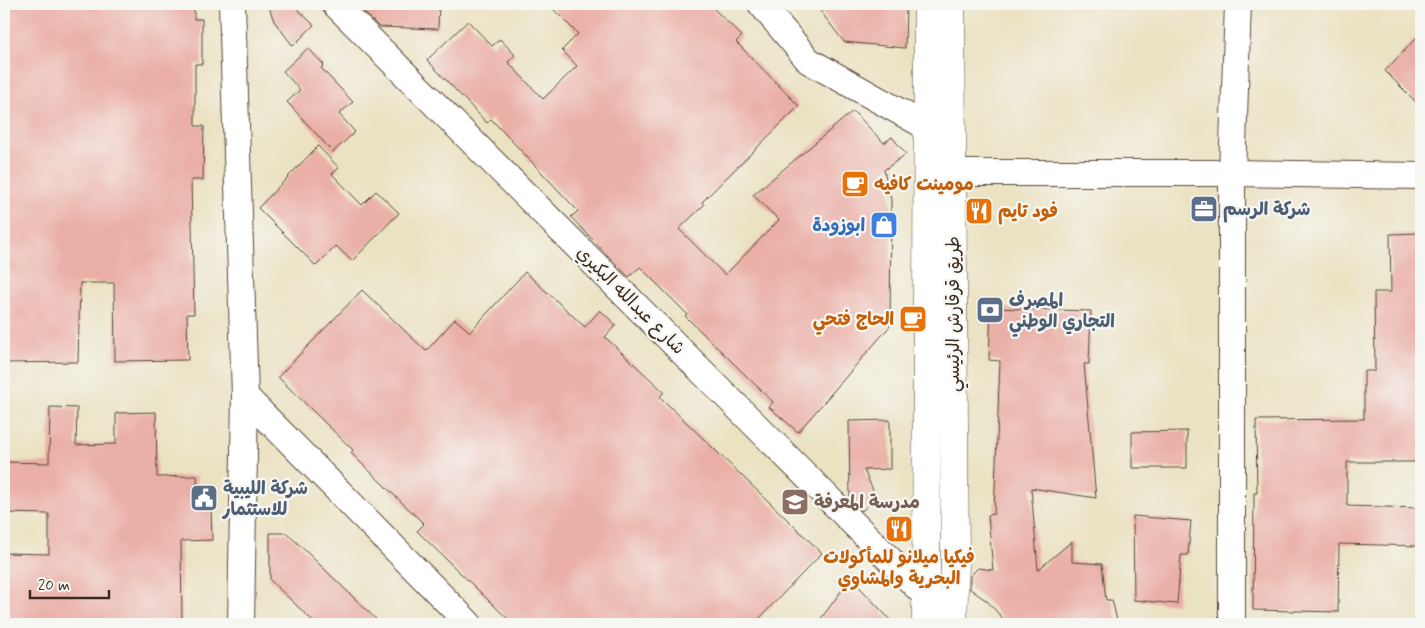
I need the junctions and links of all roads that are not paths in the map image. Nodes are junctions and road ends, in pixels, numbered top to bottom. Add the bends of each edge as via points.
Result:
1 (232, 4) edge
2 (335, 4) edge
3 (761, 4) edge
4 (928, 4) edge
5 (951, 4) edge
6 (1238, 4) edge
7 (926, 127) junction
8 (1232, 172) junction
9 (953, 173) junction
10 (1421, 176) edge
11 (245, 396) junction
12 (926, 596) junction
13 (240, 624) edge
14 (469, 624) edge
15 (926, 624) edge
16 (953, 624) edge
17 (1232, 624) edge

1 - 11 street
2 - 12 street, شارع عبدالله البكيري
3 - 7 street via 809,61
4 - 7 main road, طريق قرقارش الرئيسي
5 - 9 main road, طريق قرقارش الرئيسي
6 - 8 street
7 - 12 main road, طريق قرقارش الرئيسي
8 - 9 street
8 - 10 street
8 - 17 street
9 - 16 main road, طريق قرقارش الرئيسي
11 - 13 street
11 - 14 street
12 - 15 main road, طريق قرقارش الرئيسي

